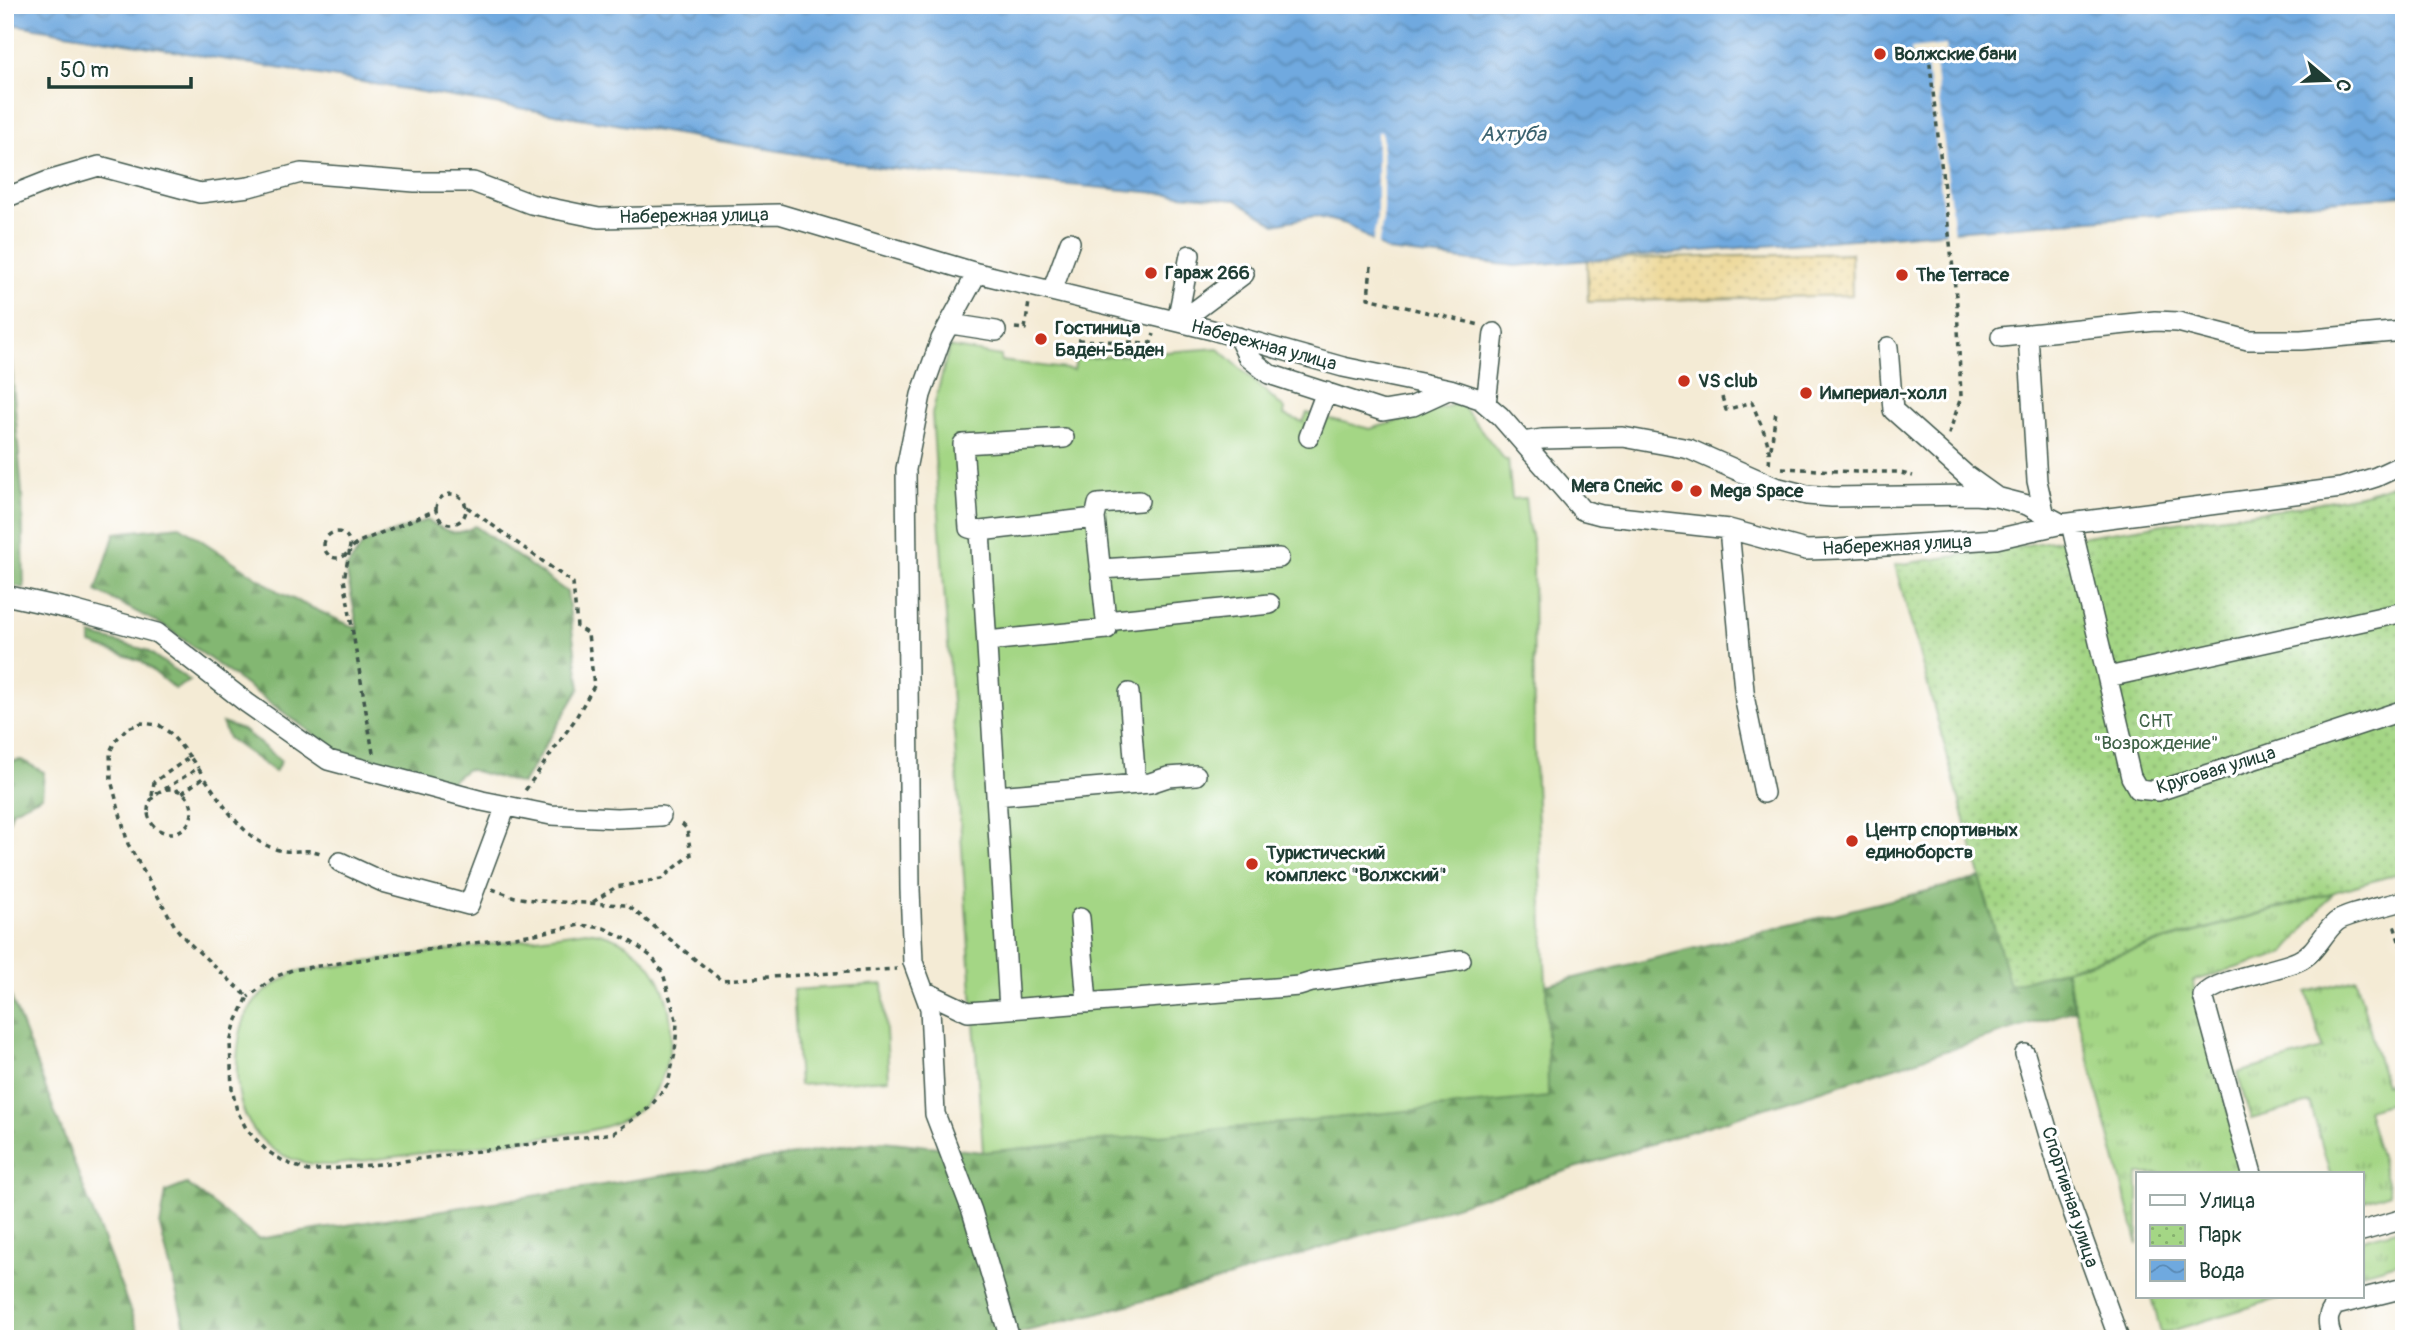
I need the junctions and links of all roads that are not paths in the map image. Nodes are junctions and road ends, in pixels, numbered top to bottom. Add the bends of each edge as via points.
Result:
1 (5, 198) edge
2 (1070, 242) dead end
3 (1190, 255) dead end
4 (977, 273) junction
5 (1244, 274) dead end
6 (1052, 291) junction
7 (1172, 320) junction
8 (951, 324) junction
9 (996, 331) road end
10 (2404, 331) edge
11 (1494, 333) road end
12 (2028, 334) junction
13 (1238, 337) junction
14 (2001, 337) dead end
15 (1888, 347) dead end
16 (1450, 389) junction
17 (1326, 392) junction
18 (1486, 404) junction
19 (1309, 437) dead end
20 (1064, 438) dead end
21 (1522, 442) junction
22 (2404, 464) edge
23 (1996, 497) junction
24 (1139, 501) dead end
25 (1095, 518) junction
26 (2059, 521) junction
27 (1729, 529) junction
28 (980, 531) junction
29 (1279, 558) dead end
30 (1100, 569) junction
31 (5, 595) edge
32 (1270, 604) dead end
33 (2404, 612) edge
34 (1105, 621) junction
35 (987, 641) junction
36 (2108, 677) junction
37 (1129, 692) dead end
38 (2404, 710) edge
39 (1196, 775) dead end
40 (1136, 784) junction
41 (1764, 793) dead end
42 (996, 796) junction
43 (509, 807) junction
44 (661, 816) road end
45 (341, 862) road end
46 (2402, 901) edge
47 (1080, 918) dead end
48 (1461, 960) dead end
49 (924, 991) junction
50 (1087, 1003) junction
51 (1009, 1009) junction
52 (2025, 1054) dead end
53 (2251, 1172) edge
54 (2404, 1219) edge
55 (2364, 1230) edge
56 (2404, 1287) edge
57 (2364, 1297) edge
58 (2360, 1298) edge
59 (1010, 1339) edge
60 (2119, 1339) edge
61 (2332, 1339) edge

1 - 4 street, Набережная улица via 99,166 200,193 250,187 301,173 473,182 531,204 599,218 779,214
2 - 6 street
3 - 7 street
4 - 6 street, Набережная улица
4 - 8 street
5 - 7 street
6 - 7 street, Набережная улица
7 - 13 street, Набережная улица
8 - 9 street
8 - 49 street via 921,396 906,469 910,862 915,967
10 - 12 street via 2248,340 2178,322 2155,321
11 - 18 street
12 - 14 street
12 - 26 street, Круговая улица via 2037,481
13 - 16 street, Набережная улица via 1343,367
13 - 17 street via 1248,357 1269,374
15 - 23 street via 1893,410
16 - 17 street via 1413,406 1383,411
16 - 18 street, Набережная улица
17 - 19 street
18 - 21 street, Набережная улица
20 - 28 street via 963,444 969,528
21 - 23 street via 1623,437 1689,449 1767,484 1807,495
21 - 27 street, Набережная улица via 1582,510
22 - 26 street, Набережная улица via 2340,488
23 - 26 street via 2027,505
24 - 25 street via 1098,504
25 - 28 street
25 - 30 street
26 - 27 street, Набережная улица via 1996,539 1806,550
26 - 36 street, Круговая улица
27 - 41 street via 1745,701
28 - 35 street
29 - 30 street
30 - 34 street
31 - 43 street via 157,633 328,760
32 - 34 street
33 - 36 street
34 - 35 street via 1107,629
35 - 42 street
36 - 38 street, Круговая улица via 2131,777 2138,789 2158,791
37 - 40 street
39 - 40 street
40 - 42 street
42 - 51 street
43 - 44 street via 551,815
43 - 45 street via 469,905 383,882
46 - 53 street via 2338,920 2301,960 2219,984 2203,996
47 - 50 street
48 - 50 street via 1298,986
49 - 51 street via 968,1012
49 - 59 street via 930,1008 934,1114 972,1211
50 - 51 street
52 - 60 street, Спортивная улица via 2065,1190
54 - 55 street
56 - 57 street
58 - 61 street via 2330,1310 2327,1320

